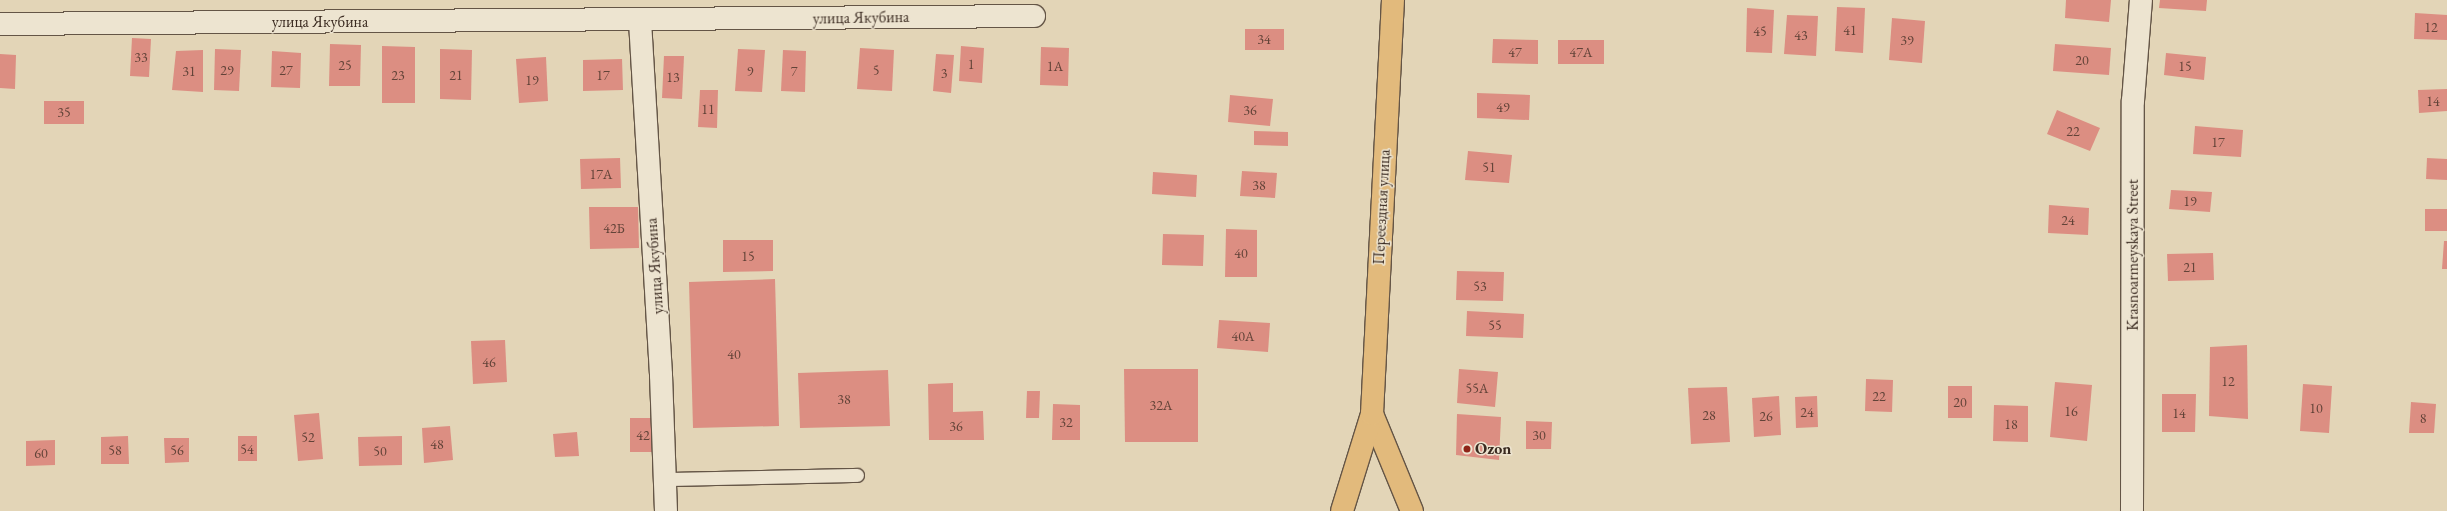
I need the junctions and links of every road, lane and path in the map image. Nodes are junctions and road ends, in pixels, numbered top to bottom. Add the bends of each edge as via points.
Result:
1 (1393, 0) edge
2 (2140, 0) edge
3 (1034, 16) dead end
4 (640, 21) junction
5 (0, 24) edge
6 (1372, 414) junction
7 (857, 475) dead end
8 (665, 479) junction
9 (666, 511) edge
10 (1342, 511) edge
11 (1412, 511) edge
12 (2132, 511) edge

1 - 6 main road, Переездная улица
2 - 12 street, Krasnoarmeyskaya Street via 2133,101
3 - 4 street, улица Якубина
4 - 5 street, улица Якубина
4 - 8 street, улица Якубина via 662,375
6 - 10 main road, Переездная улица
6 - 11 main road, Переездная улица
7 - 8 lane
8 - 9 street, улица Якубина

